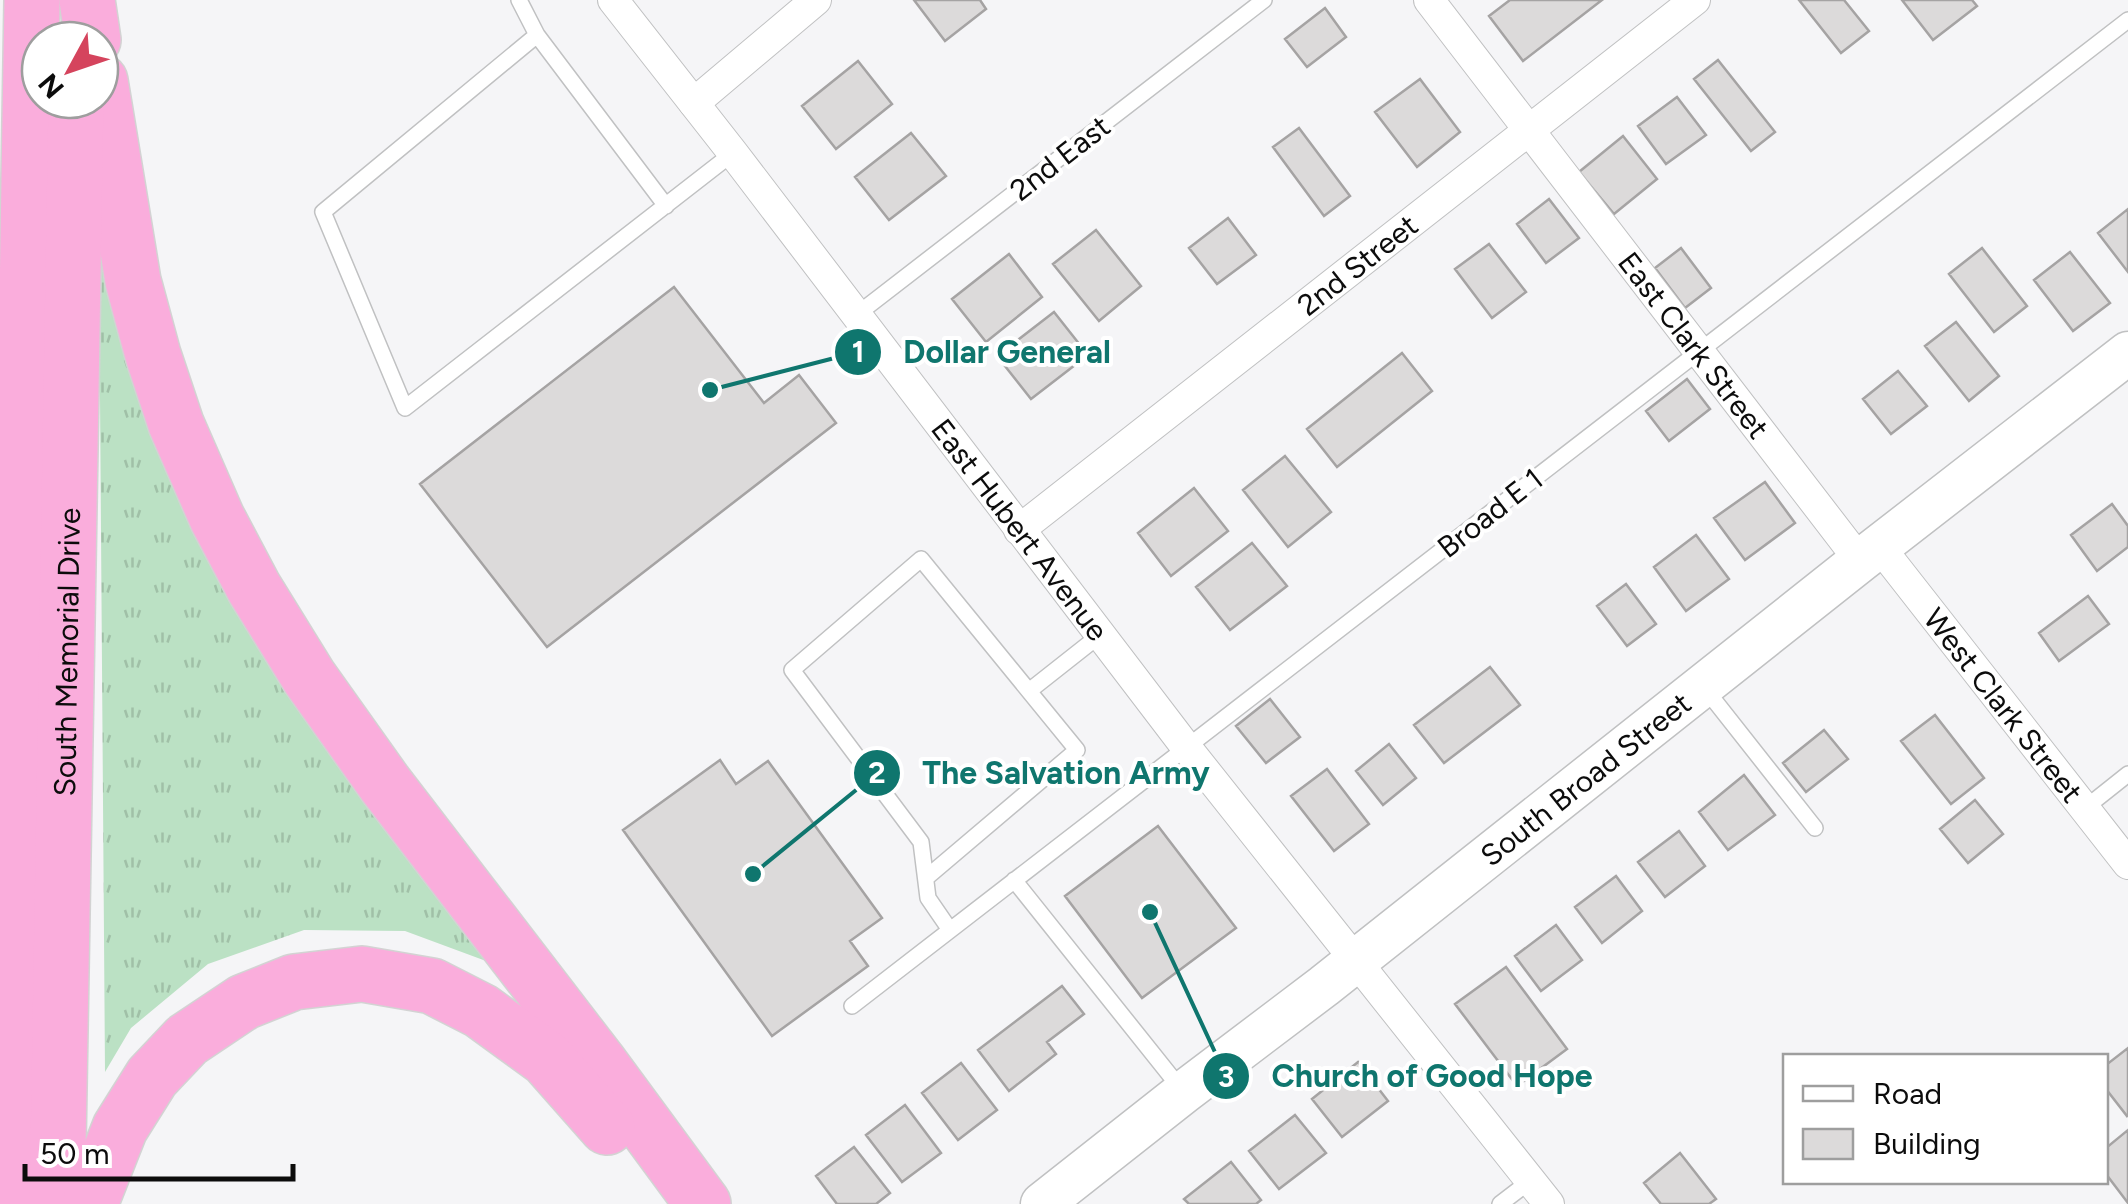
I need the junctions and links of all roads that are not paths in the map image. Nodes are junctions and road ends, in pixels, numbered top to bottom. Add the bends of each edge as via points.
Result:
1 (32, 0) edge
2 (519, 0) edge
3 (612, 0) edge
4 (816, 0) edge
5 (1264, 0) edge
6 (1429, 0) edge
7 (1695, 0) edge
8 (2128, 20) edge
9 (537, 35) junction
10 (694, 103) junction
11 (76, 120) edge
12 (106, 120) edge
13 (1529, 131) junction
14 (733, 153) junction
15 (666, 206) junction
16 (855, 316) junction
17 (1699, 351) junction
18 (2128, 354) edge
19 (1019, 530) junction
20 (1869, 553) junction
21 (1100, 635) junction
22 (1702, 685) junction
23 (1030, 692) junction
24 (1186, 747) junction
25 (2128, 774) edge
26 (2084, 810) junction
27 (1815, 828) dead end
28 (2128, 864) edge
29 (926, 878) junction
30 (1014, 880) junction
31 (950, 930) junction
32 (1356, 960) junction
33 (852, 1006) dead end
34 (1184, 1092) junction
35 (1540, 1192) edge
36 (12, 1204) edge
37 (57, 1204) edge
38 (90, 1204) edge
39 (676, 1204) edge
40 (703, 1204) edge
41 (1042, 1204) edge
42 (1500, 1204) edge

1 - 36 highway, South Memorial Drive
2 - 9 lane
3 - 10 street, East Hubert Avenue
4 - 10 street
5 - 16 lane, 2nd East
6 - 13 street, East Clark Street
7 - 13 street, 2nd Street
8 - 17 lane, Broad E 1
9 - 15 lane
9 - 15 lane via 323,212 405,408
10 - 14 street, East Hubert Avenue
11 - 37 highway, South Memorial Drive
12 - 40 highway via 133,281 153,355 183,440 254,588 385,784
13 - 17 street, East Clark Street
13 - 19 street, 2nd Street
14 - 15 lane
14 - 16 street, East Hubert Avenue
16 - 19 street, East Hubert Avenue
17 - 20 street, East Clark Street
17 - 24 lane, Broad E 1
18 - 20 street, South Broad Street
19 - 21 street, East Hubert Avenue
20 - 22 street, South Broad Street
20 - 26 street, West Clark Street
21 - 23 lane
21 - 24 street, East Hubert Avenue
22 - 27 lane
22 - 32 street, South Broad Street
23 - 29 lane via 1078,750
23 - 29 lane via 921,560 792,670 921,842
24 - 30 lane, Broad E 1
24 - 32 street, East Hubert Avenue
25 - 26 lane
26 - 28 street, West Clark Street
29 - 31 lane via 928,898
30 - 31 lane, Broad E 1
30 - 34 lane
31 - 33 lane, Broad E 1
32 - 34 street, South Broad Street
32 - 35 street, East Hubert Avenue
34 - 41 street, South Broad Street
35 - 42 lane
38 - 39 highway via 120,1128 187,1040 244,1002 294,982 362,974 432,986 494,1020 547,1059

